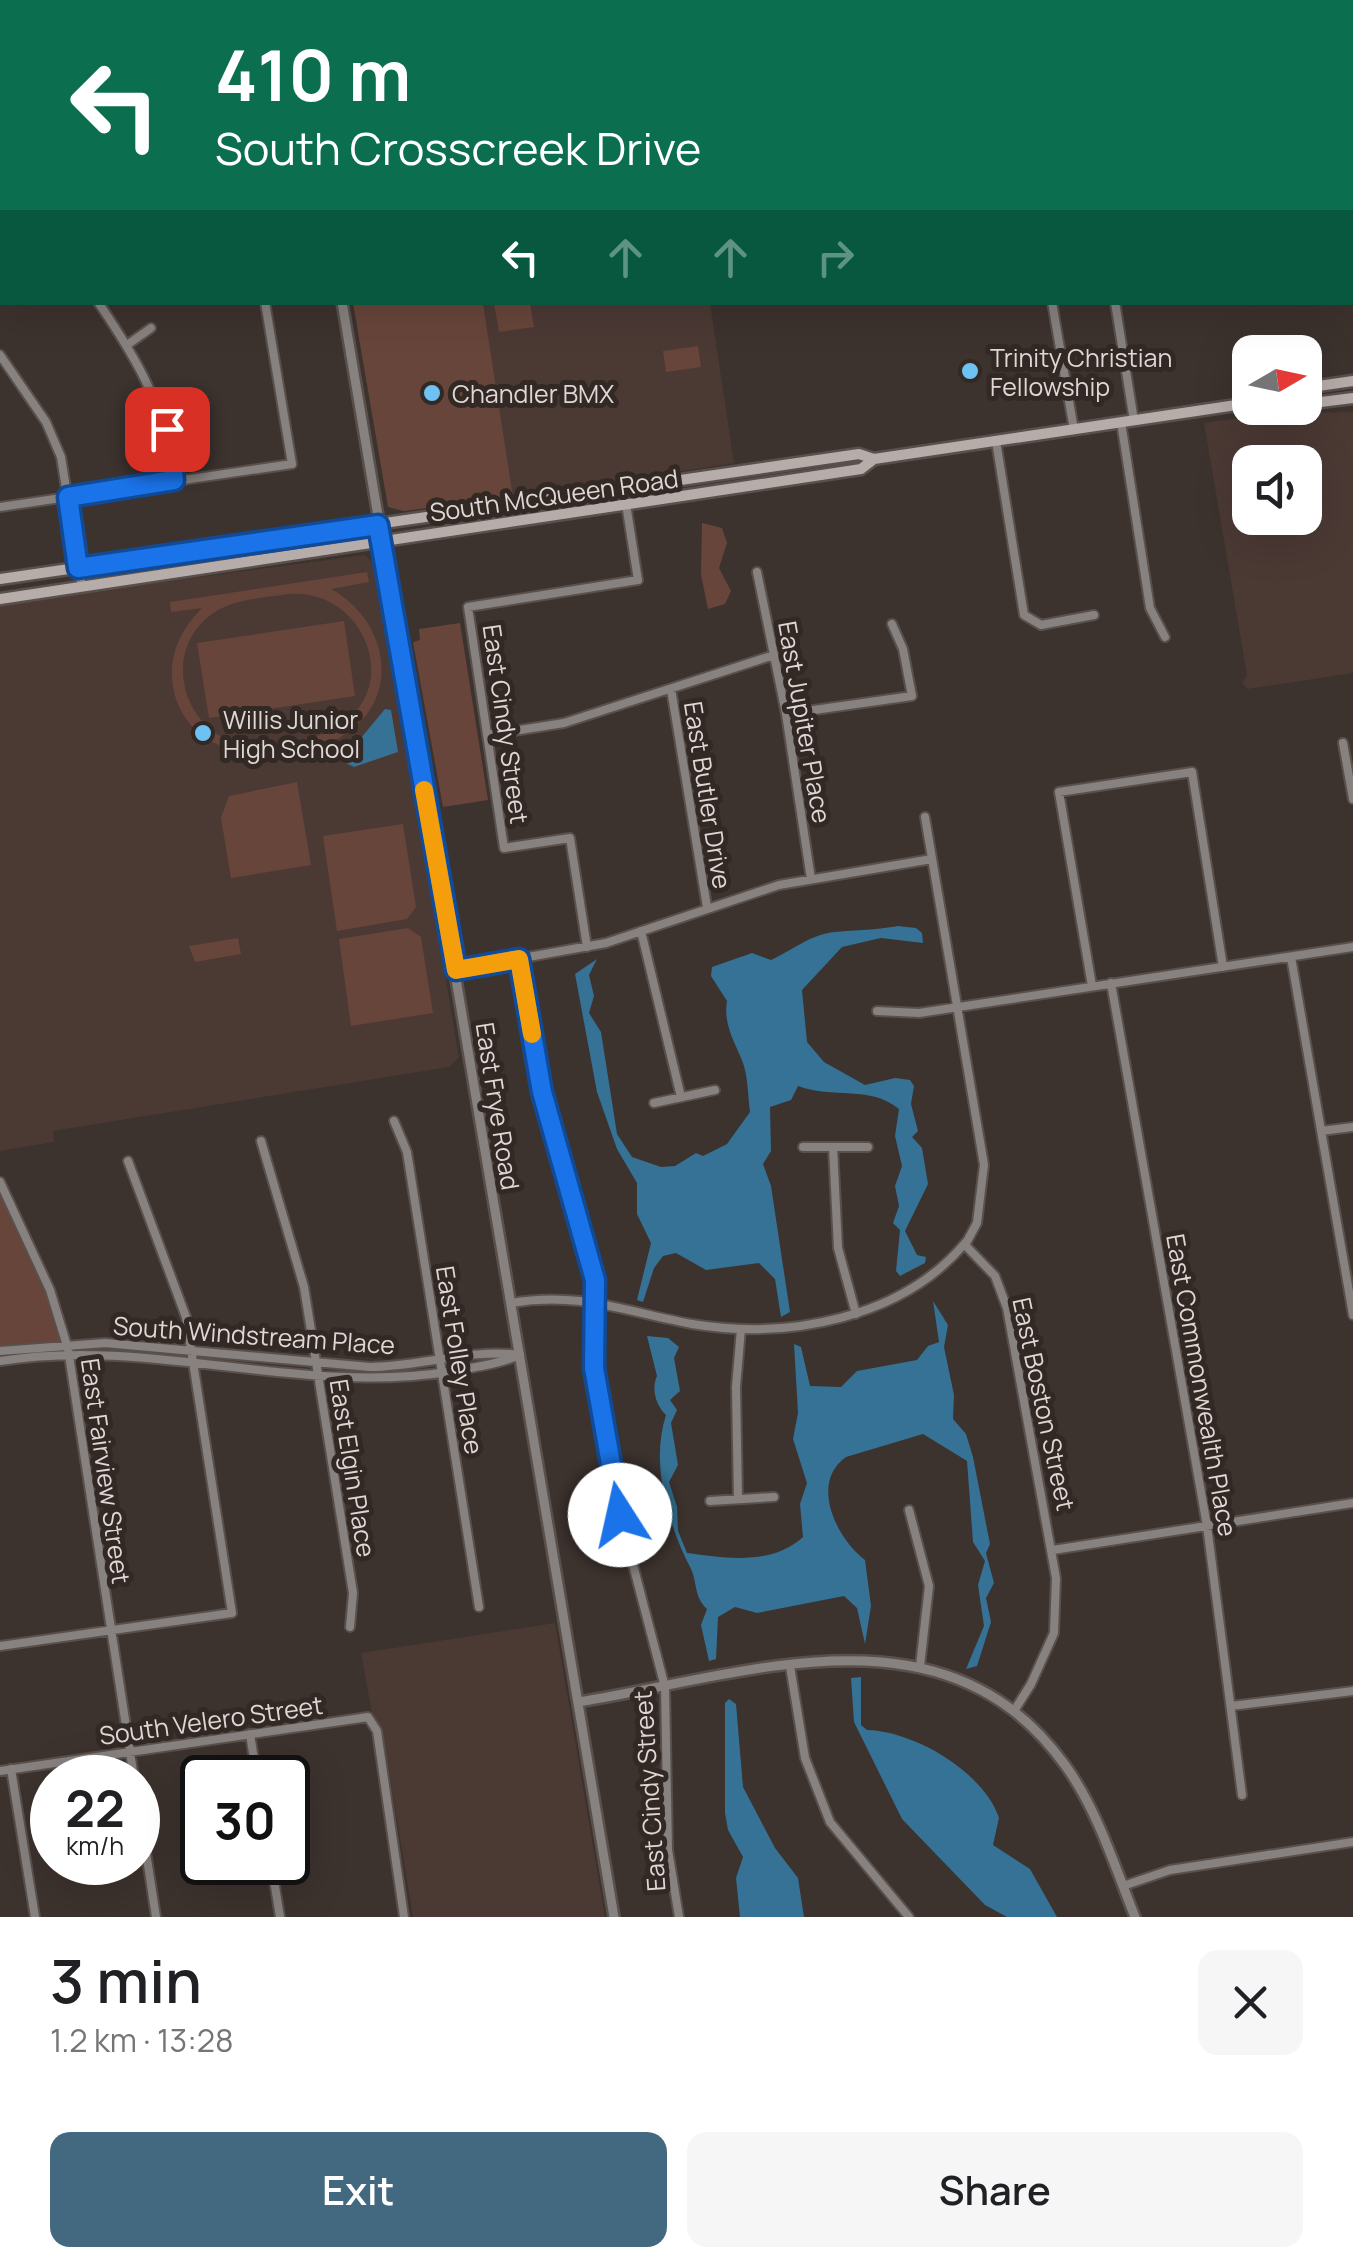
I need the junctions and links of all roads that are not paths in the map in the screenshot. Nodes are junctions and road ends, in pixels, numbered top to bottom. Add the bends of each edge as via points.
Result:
1 (100, 305) edge
2 (266, 305) edge
3 (342, 305) edge
4 (1053, 305) edge
5 (1115, 305) edge
6 (151, 328) dead end
7 (127, 345) junction
8 (0, 355) edge
9 (1353, 381) edge
10 (1322, 386) edge
11 (1353, 398) edge
12 (1322, 402) edge
13 (1232, 406) edge
14 (1134, 421) junction
15 (1121, 422) junction
16 (1074, 430) junction
17 (996, 442) junction
18 (874, 459) junction
19 (174, 480) junction
20 (625, 490) junction
21 (68, 497) junction
22 (626, 504) junction
23 (0, 507) edge
24 (378, 525) junction
25 (382, 541) junction
26 (78, 568) junction
27 (757, 572) dead end
28 (0, 580) edge
29 (82, 587) junction
30 (0, 599) edge
31 (1094, 615) dead end
32 (892, 624) dead end
33 (1164, 637) dead end
34 (774, 654) junction
35 (671, 688) junction
36 (786, 714) junction
37 (488, 736) junction
38 (1343, 743) dead end
39 (1353, 800) edge
40 (925, 817) dead end
41 (932, 860) junction
42 (812, 878) junction
43 (706, 908) junction
44 (641, 931) junction
45 (586, 947) junction
46 (1353, 947) edge
47 (1291, 957) junction
48 (519, 959) junction
49 (1222, 967) junction
50 (456, 970) junction
51 (1111, 983) junction
52 (1092, 986) junction
53 (956, 1007) junction
54 (877, 1010) dead end
55 (715, 1090) dead end
56 (681, 1098) junction
57 (654, 1103) dead end
58 (394, 1122) dead end
59 (1353, 1127) edge
60 (1320, 1132) junction
61 (261, 1142) dead end
62 (803, 1147) dead end
63 (833, 1147) junction
64 (868, 1147) dead end
65 (128, 1161) dead end
66 (0, 1182) edge
67 (966, 1242) junction
68 (595, 1301) junction
69 (511, 1303) junction
70 (856, 1314) junction
71 (1353, 1314) edge
72 (741, 1329) junction
73 (68, 1348) junction
74 (0, 1351) edge
75 (520, 1354) junction
76 (192, 1357) junction
77 (0, 1361) edge
78 (317, 1368) junction
79 (441, 1368) junction
80 (774, 1496) dead end
81 (738, 1499) junction
82 (710, 1500) dead end
83 (1353, 1503) edge
84 (909, 1510) dead end
85 (1208, 1526) junction
86 (1053, 1550) junction
87 (479, 1607) dead end
88 (350, 1628) dead end
89 (110, 1631) junction
90 (0, 1646) edge
91 (790, 1666) junction
92 (920, 1666) junction
93 (665, 1687) junction
94 (1353, 1691) edge
95 (578, 1702) junction
96 (1231, 1706) junction
97 (1014, 1710) junction
98 (250, 1734) junction
99 (130, 1751) junction
100 (131, 1755) edge
101 (253, 1755) edge
102 (11, 1769) junction
103 (0, 1771) edge
104 (1242, 1795) dead end
105 (1353, 1842) edge
106 (151, 1885) edge
107 (275, 1885) edge
108 (1122, 1886) junction
109 (35, 1917) edge
110 (156, 1917) edge
111 (280, 1917) edge
112 (404, 1917) edge
113 (614, 1917) edge
114 (679, 1917) edge
115 (909, 1917) edge
116 (1135, 1917) edge

1 - 7 street
2 - 19 street via 292,464
3 - 24 street, East Frye Road
4 - 16 street
5 - 14 street
6 - 7 street
7 - 19 street via 167,429
8 - 21 street via 46,422
9 - 10 main road
11 - 12 main road
13 - 14 main road, South McQueen Road
14 - 15 main road, South McQueen Road
15 - 16 main road, South McQueen Road
15 - 33 street via 1150,608
16 - 17 main road, South McQueen Road
17 - 18 main road, South McQueen Road
17 - 31 street via 1023,611 1032,623
18 - 20 main road, South McQueen Road via 859,454
18 - 22 main road, South McQueen Road via 861,469
19 - 21 street
20 - 22 main road
20 - 24 main road, South McQueen Road
21 - 23 street
21 - 26 street
22 - 25 main road, South McQueen Road
22 - 37 street, East Cindy Street via 638,580 468,607
24 - 25 street, East Frye Road
24 - 26 main road, South McQueen Road
25 - 29 main road, South McQueen Road
25 - 50 street, East Frye Road
26 - 28 main road, South McQueen Road
26 - 29 street
27 - 34 street, East Jupiter Place
29 - 30 main road, South McQueen Road
32 - 36 street via 912,696
34 - 35 street
34 - 36 street, East Jupiter Place
35 - 37 street via 564,723
35 - 43 street, East Butler Drive
36 - 42 street, East Jupiter Place
37 - 45 street, East Cindy Street via 504,848 570,838
38 - 39 street
40 - 41 street
41 - 42 street
41 - 53 street
42 - 43 street
43 - 44 street
44 - 45 street
44 - 56 street
45 - 48 street
46 - 47 street
47 - 49 street
47 - 60 street
48 - 50 street
48 - 68 street, East Cindy Street via 542,1092 590,1258
49 - 51 street
49 - 52 street via 1192,772 1059,792
50 - 69 street, East Frye Road
51 - 52 street
51 - 85 street, East Commonwealth Place
52 - 53 street
53 - 54 street
53 - 67 street via 984,1165 976,1223
55 - 56 street
56 - 57 street
58 - 79 street, East Folley Place via 406,1152
59 - 60 street
60 - 71 street
61 - 78 street, East Elgin Place via 293,1238
62 - 63 street
63 - 64 street
63 - 70 street via 838,1248
65 - 76 street via 178,1289
66 - 73 street, East Fairview Street via 50,1290
67 - 70 street via 931,1277
67 - 86 street, East Boston Street via 995,1276 1007,1308
68 - 69 street via 569,1296
68 - 72 street
68 - 93 street, East Cindy Street via 594,1368 620,1515
69 - 75 street, East Frye Road
70 - 72 street via 797,1327
72 - 81 street
73 - 74 street, South Windstream Place
73 - 76 street, South Windstream Place
73 - 77 street, South Windstream Place
73 - 89 street, East Fairview Street
75 - 79 street, South Windstream Place
75 - 95 street, East Frye Road
76 - 78 street, South Windstream Place
76 - 89 street via 232,1613
78 - 79 street, South Windstream Place via 384,1378
78 - 88 street, East Elgin Place via 352,1593
79 - 87 street, East Folley Place
80 - 81 street
81 - 82 street
83 - 85 street
84 - 92 street via 929,1586
85 - 86 street
85 - 96 street, East Commonwealth Place
86 - 97 street, East Boston Street via 1054,1632
89 - 90 street
89 - 99 street, East Fairview Street
91 - 92 street via 848,1658
91 - 93 street
91 - 115 street via 805,1758 830,1822
92 - 97 street via 964,1681
93 - 95 street
93 - 114 street, East Cindy Street via 668,1850
94 - 96 street
95 - 113 street, East Frye Road
96 - 104 street, East Commonwealth Place
97 - 108 street via 1079,1787
98 - 99 street, South Velero Street
98 - 101 street
98 - 112 street, South Velero Street via 368,1717 377,1731
99 - 100 street, East Fairview Street
99 - 102 street, South Velero Street
102 - 103 street, South Velero Street
102 - 109 street
105 - 108 street via 1170,1870
106 - 110 street
107 - 111 street
108 - 116 street

